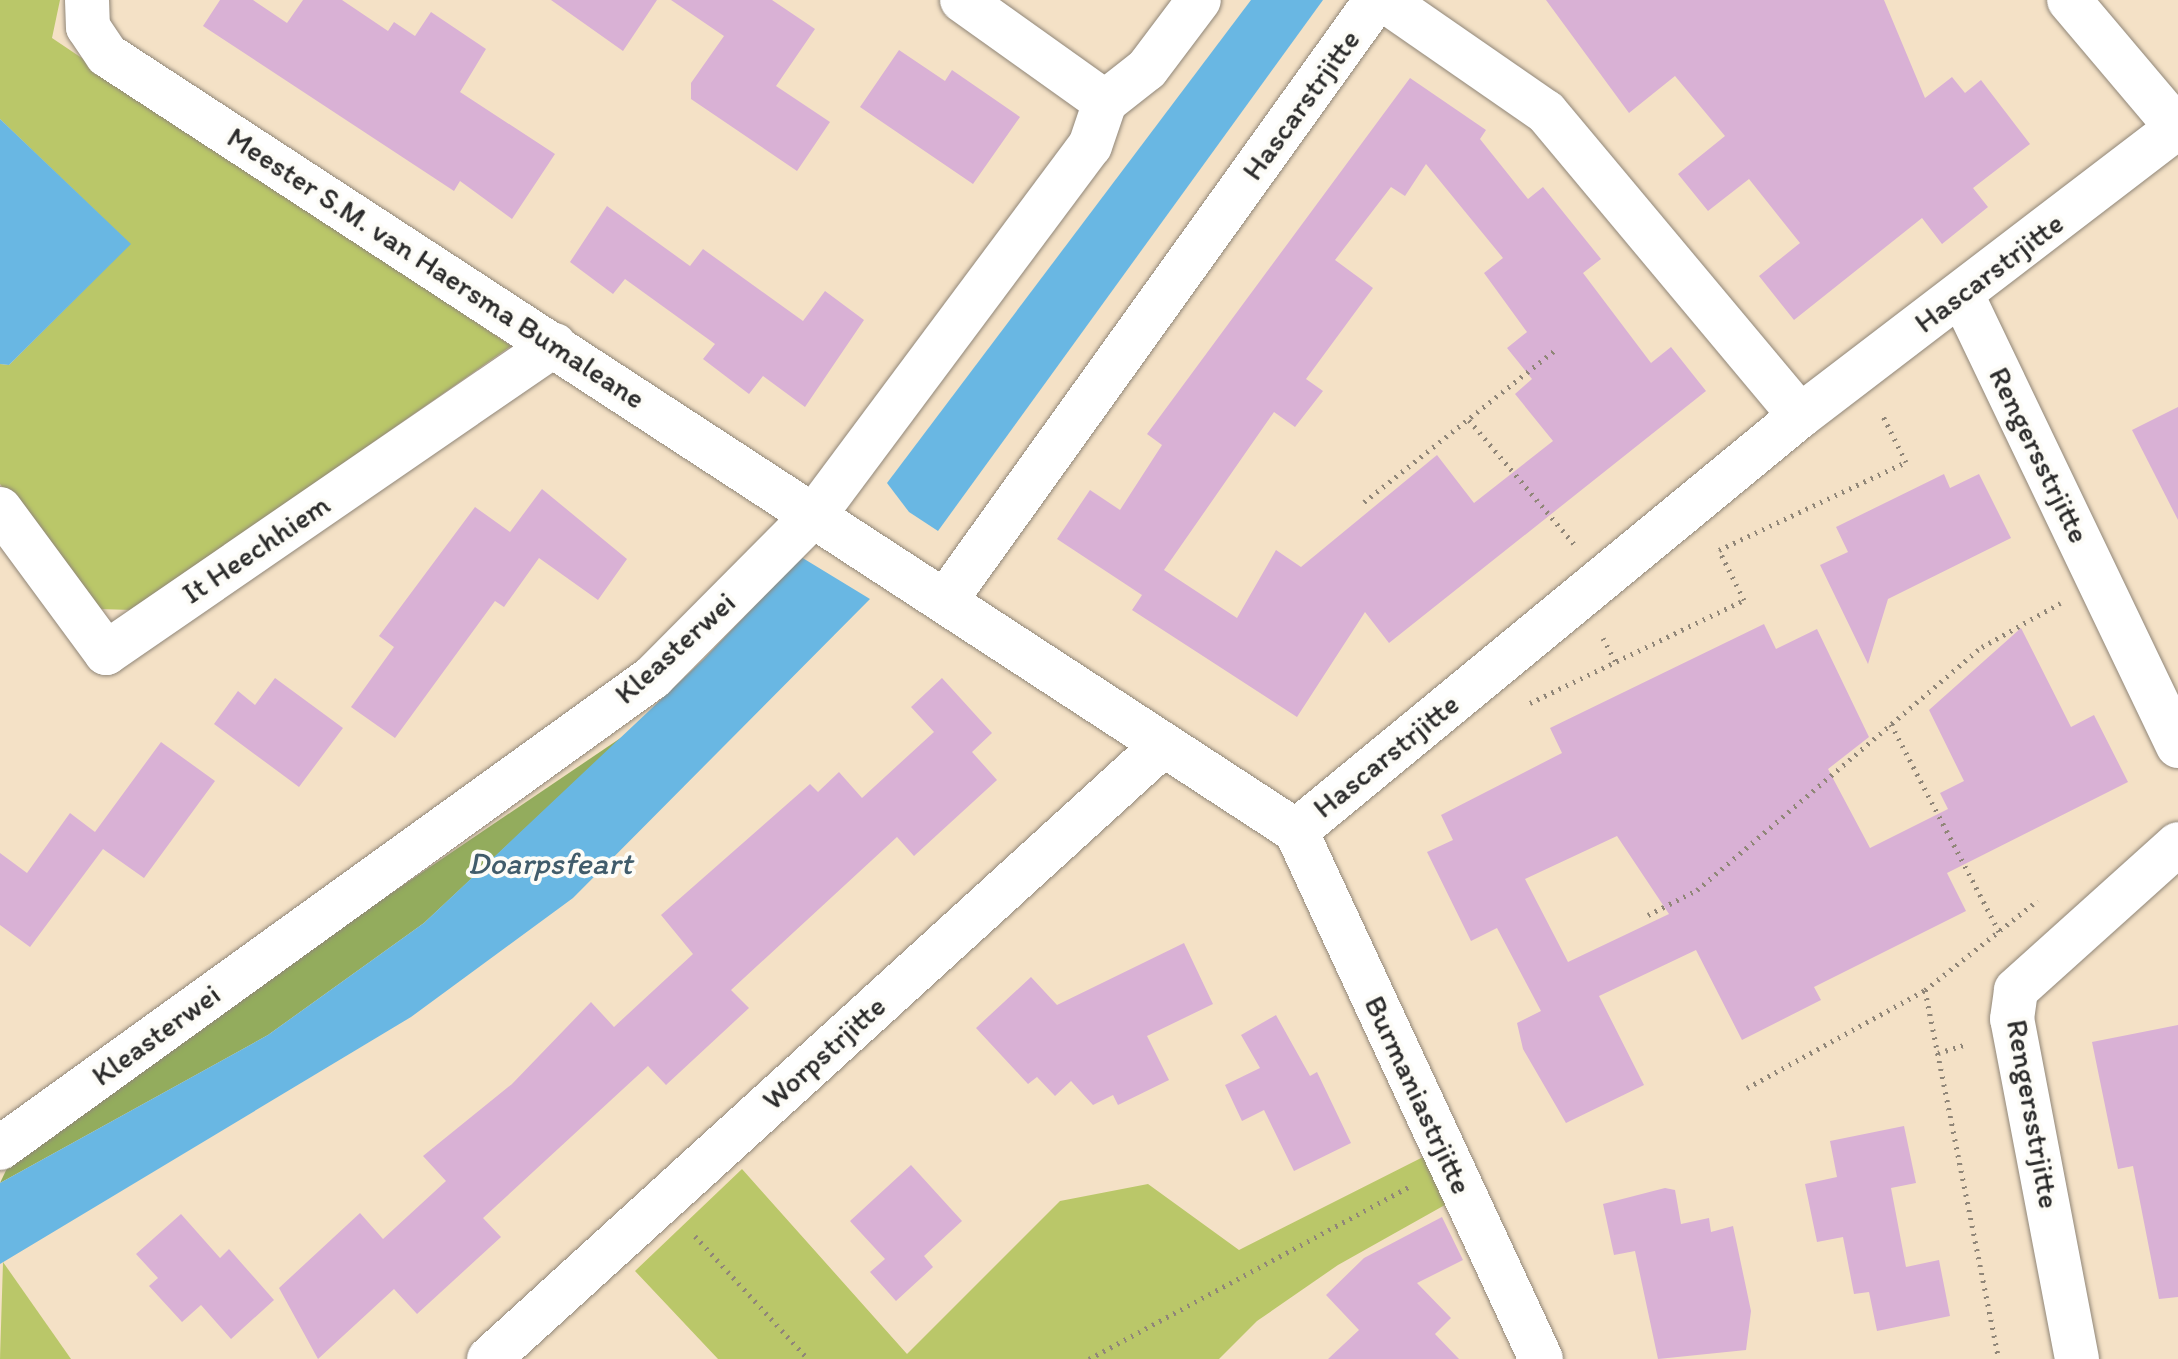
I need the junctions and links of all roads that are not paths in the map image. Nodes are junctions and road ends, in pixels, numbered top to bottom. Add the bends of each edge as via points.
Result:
1 (87, 0) edge
2 (962, 0) edge
3 (1199, 0) edge
4 (1376, 0) edge
5 (1384, 0) edge
6 (2069, 0) edge
7 (1105, 102) junction
8 (2178, 128) edge
9 (1962, 295) junction
10 (554, 345) junction
11 (1800, 416) junction
12 (0, 509) edge
13 (816, 513) junction
14 (945, 601) junction
15 (2178, 746) edge
16 (1160, 748) junction
17 (1296, 831) junction
18 (2178, 844) edge
19 (0, 1148) edge
20 (489, 1359) edge
21 (1541, 1359) edge
22 (2077, 1359) edge

1 - 10 street, Meester S.M. van Haersma Bumaleane via 88,27 107,55
2 - 7 street
3 - 7 street via 1147,69
4 - 14 street, Hascarstrjitte
5 - 11 street, Hascarstrjitte via 1546,112
6 - 8 street
7 - 13 street, Kleasterwei via 1090,146
8 - 9 street, Hascarstrjitte
9 - 11 street, Hascarstrjitte
9 - 15 street, Rengersstrjitte
10 - 12 street, It Heechhiem via 106,653
10 - 13 street, Meester S.M. van Haersma Bumaleane
11 - 17 street, Hascarstrjitte
13 - 14 street, Hascarstrjitte
13 - 19 street, Kleasterwei via 653,677
14 - 16 street, Hascarstrjitte
16 - 17 street, Hascarstrjitte
16 - 20 street, Worpstrjitte
17 - 21 street, Burmaniastrjitte
18 - 22 street, Rengersstrjitte via 2035,967 2016,990 2012,1019

